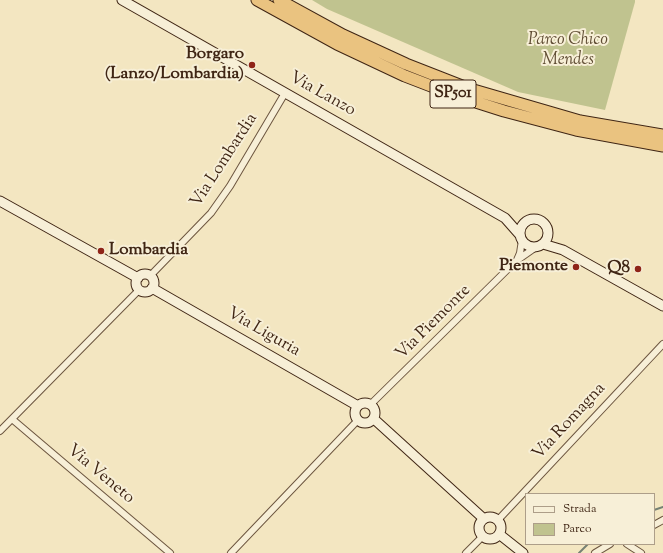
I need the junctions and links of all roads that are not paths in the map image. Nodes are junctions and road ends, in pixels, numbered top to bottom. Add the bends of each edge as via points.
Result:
1 (122, 0) edge
2 (257, 0) edge
3 (279, 0) edge
4 (285, 92) junction
5 (663, 135) edge
6 (663, 146) edge
7 (0, 201) edge
8 (505, 218) junction
9 (528, 221) junction
10 (548, 234) junction
11 (521, 238) junction
12 (539, 246) junction
13 (563, 250) junction
14 (516, 261) junction
15 (150, 276) junction
16 (138, 278) junction
17 (152, 288) junction
18 (139, 290) junction
19 (663, 306) edge
20 (663, 344) edge
21 (371, 404) junction
22 (358, 406) junction
23 (12, 419) junction
24 (374, 419) junction
25 (358, 420) junction
26 (0, 431) edge
27 (484, 519) junction
28 (498, 520) junction
29 (499, 534) junction
30 (483, 536) junction
31 (608, 545) edge
32 (629, 545) edge
33 (170, 553) edge
34 (231, 553) edge
35 (466, 553) edge
36 (523, 553) edge
37 (595, 553) edge
38 (641, 553) edge

1 - 4 street, Via Lanzo
2 - 6 highway, SP501 via 337,44 405,76 457,96 576,130
3 - 5 highway, SP501 via 343,35 406,64 470,89 580,120
4 - 8 street, Via Lanzo
4 - 15 street, Via Lombardia via 230,186 211,213
7 - 16 street
8 - 9 street, Via Lanzo
8 - 11 street, Via Lanzo
9 - 10 street via 536,220 543,223
9 - 11 street via 522,227
10 - 12 street
10 - 13 street
11 - 12 street via 528,246
11 - 14 street, Via Piemonte via 520,253
12 - 13 street
12 - 14 street, Via Piemonte
13 - 19 street
14 - 21 street, Via Piemonte
15 - 16 street via 142,275
15 - 17 street via 153,280
16 - 18 street
17 - 18 street via 146,292
17 - 22 street, Via Liguria
18 - 23 street
20 - 28 street, Via Romagna
21 - 22 street via 363,403
21 - 24 street via 375,409
22 - 25 street
23 - 26 street
23 - 33 street, Via Veneto
24 - 25 street via 366,423
24 - 27 street
25 - 34 street
27 - 28 street via 489,517
27 - 30 street via 480,526
28 - 29 street via 501,529
29 - 30 street via 490,539
29 - 36 street
30 - 35 street
31 - 37 street
32 - 38 street

